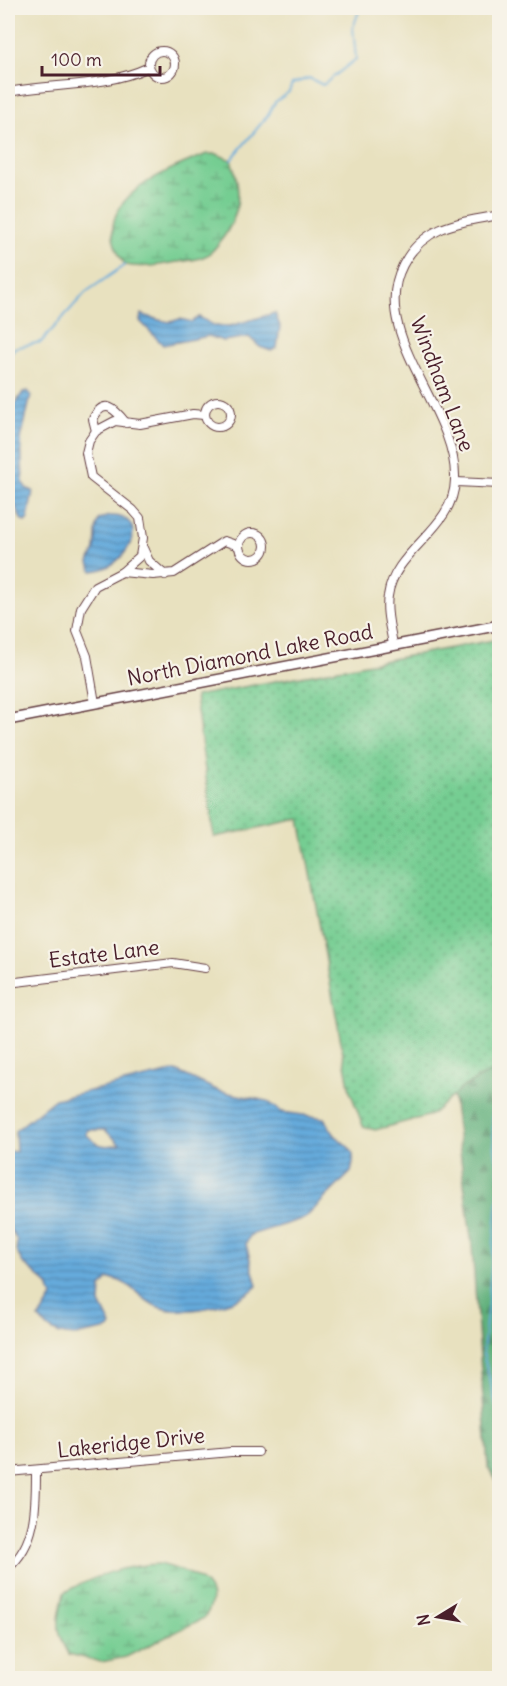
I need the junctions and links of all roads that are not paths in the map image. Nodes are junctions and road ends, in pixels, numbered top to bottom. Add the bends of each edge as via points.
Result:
1 (149, 67) dead end
2 (8, 92) edge
3 (500, 215) edge
4 (204, 415) dead end
5 (126, 423) junction
6 (96, 431) junction
7 (456, 482) junction
8 (500, 484) edge
9 (239, 546) dead end
10 (143, 548) junction
11 (122, 572) junction
12 (165, 574) junction
13 (500, 625) edge
14 (393, 645) junction
15 (95, 703) junction
16 (8, 720) edge
17 (205, 968) dead end
18 (8, 983) edge
19 (258, 1452) dead end
20 (36, 1470) junction
21 (8, 1472) edge
22 (8, 1568) edge

1 - 2 street via 131,75 78,86 39,86
3 - 7 street, Windham Lane via 449,224 428,234 409,254 398,274 394,297 402,335 448,444
4 - 5 street
5 - 6 street via 115,421
5 - 6 street via 117,411 104,407 93,418
6 - 10 street via 86,453 91,477 140,518
7 - 8 street
7 - 14 street, Windham Lane via 436,527 393,577 387,606
9 - 12 street via 224,541 174,573
10 - 11 street via 140,556
10 - 12 street via 149,561
11 - 12 street
11 - 15 street via 95,585 85,597 77,621
13 - 14 street, North Diamond Lake Road
14 - 15 street, North Diamond Lake Road
15 - 16 street, North Diamond Lake Road
17 - 18 street, Estate Lane via 173,963
19 - 20 street, Lakeridge Drive
20 - 21 street, Lakeridge Drive
20 - 22 street via 36,1509 30,1536

